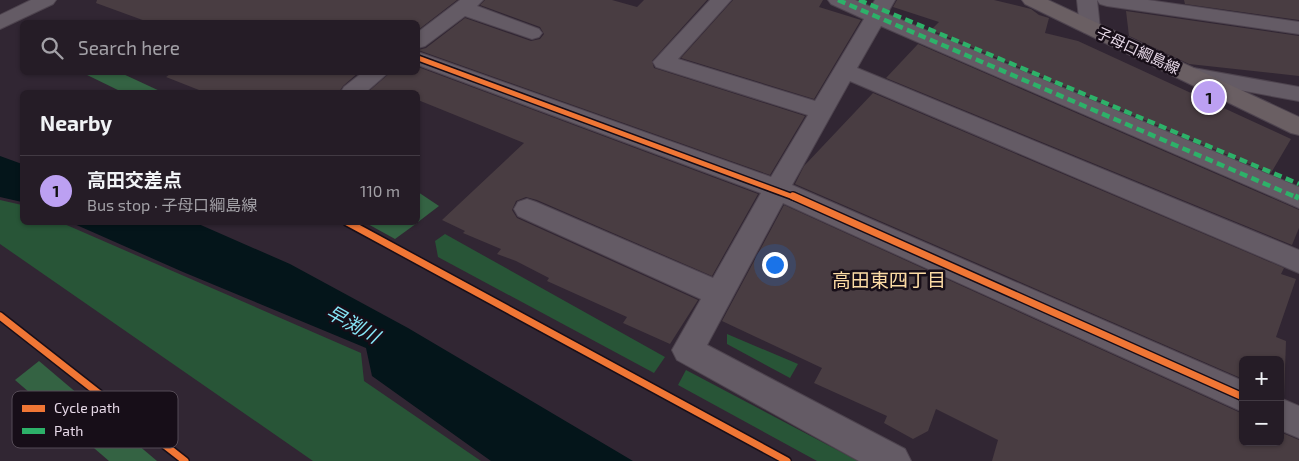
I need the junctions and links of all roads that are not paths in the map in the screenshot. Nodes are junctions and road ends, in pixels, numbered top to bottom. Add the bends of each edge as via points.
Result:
1 (721, 0) edge
2 (838, 0) edge
3 (1032, 0) edge
4 (1087, 0) edge
5 (1107, 0) edge
6 (39, 4) edge
7 (468, 4) edge
8 (875, 6) edge
9 (50, 20) edge
10 (0, 23) edge
11 (1090, 28) junction
12 (1299, 28) edge
13 (532, 33) dead end
14 (420, 40) edge
15 (420, 59) edge
16 (844, 70) junction
17 (1188, 74) junction
18 (374, 75) edge
19 (355, 90) edge
20 (1299, 94) edge
21 (821, 111) junction
22 (1299, 127) edge
23 (1299, 184) edge
24 (777, 188) junction
25 (1299, 198) edge
26 (528, 209) dead end
27 (1299, 262) edge
28 (719, 294) junction
29 (1239, 395) edge
30 (1284, 416) edge
31 (1299, 422) edge
32 (893, 461) edge

1 - 21 street via 664,62
2 - 8 street
3 - 11 main road, 子母口綱島線
4 - 11 street
5 - 12 street
6 - 9 street
6 - 10 street
7 - 13 street
7 - 14 street
8 - 16 street
8 - 23 street
8 - 25 street
11 - 17 main road, 子母口綱島線
15 - 24 street
16 - 21 street
16 - 27 street
17 - 20 street
17 - 22 main road, 子母口綱島線
18 - 19 street
21 - 24 street
24 - 28 street
24 - 29 street
26 - 28 street
28 - 32 street via 688,350
30 - 31 street

